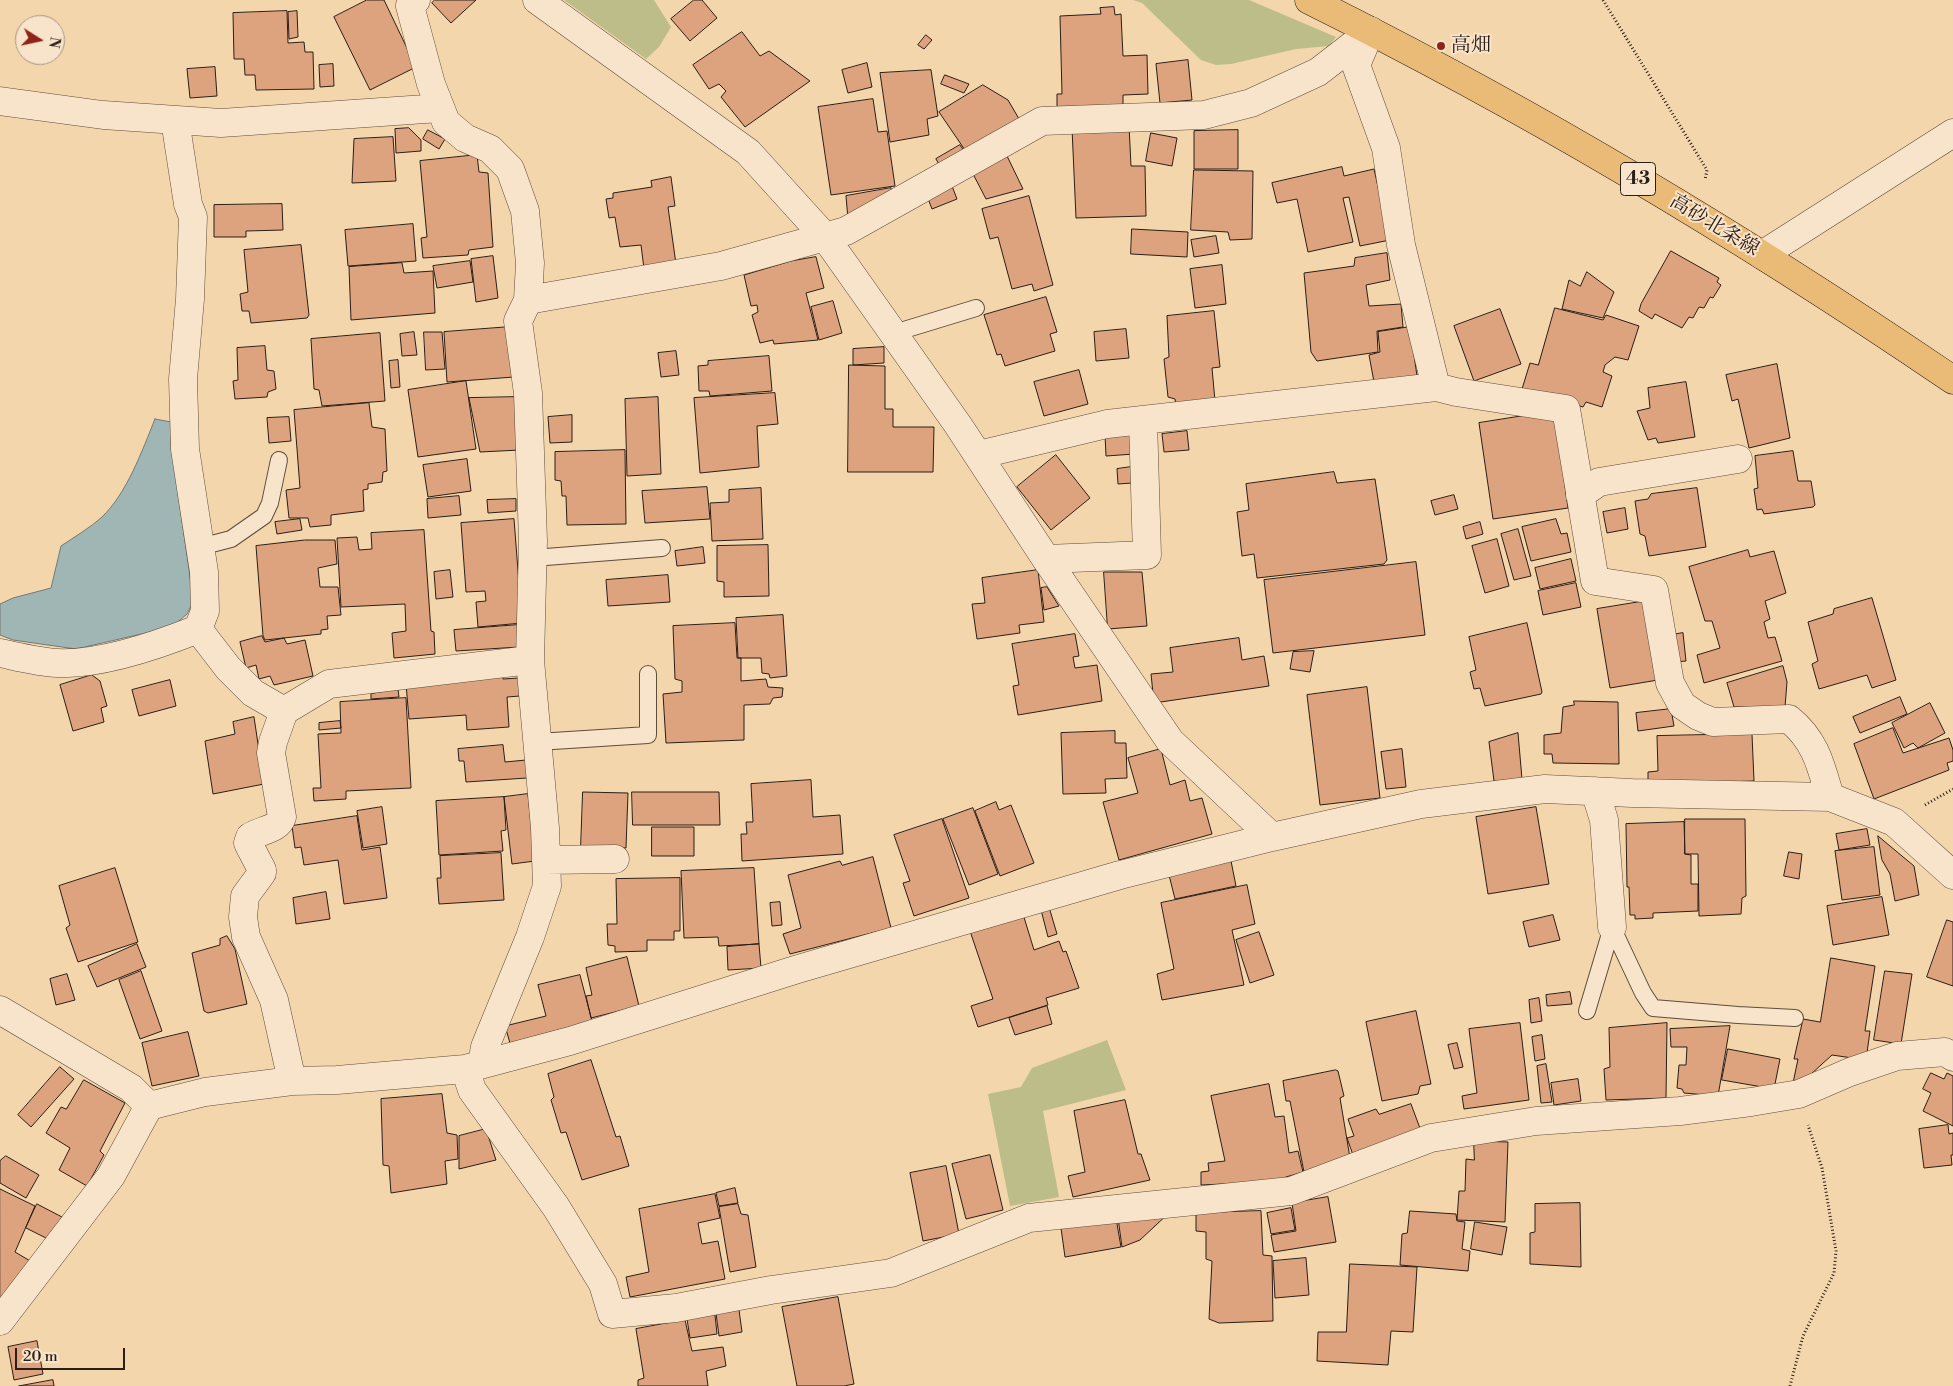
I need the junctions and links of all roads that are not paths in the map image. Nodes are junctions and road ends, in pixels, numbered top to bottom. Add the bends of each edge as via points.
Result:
1 (416, 0) edge
2 (537, 0) edge
3 (1309, 0) edge
4 (1371, 31) junction
5 (0, 101) edge
6 (440, 108) junction
7 (175, 120) junction
8 (1953, 133) edge
9 (825, 237) junction
10 (1762, 254) junction
11 (528, 300) junction
12 (976, 308) dead end
13 (894, 333) junction
14 (1953, 380) edge
15 (1436, 387) junction
16 (1143, 420) junction
17 (978, 455) junction
18 (1738, 459) dead end
19 (279, 460) dead end
20 (1580, 495) junction
21 (200, 547) junction
22 (662, 548) dead end
23 (533, 558) junction
24 (1046, 558) junction
25 (198, 629) junction
26 (0, 653) edge
27 (530, 660) junction
28 (648, 674) dead end
29 (284, 711) junction
30 (537, 742) junction
31 (1594, 791) junction
32 (1830, 797) junction
33 (1272, 837) junction
34 (615, 859) dead end
35 (546, 860) junction
36 (1953, 875) edge
37 (1612, 928) junction
38 (0, 1010) edge
39 (1587, 1011) dead end
40 (1795, 1018) dead end
41 (1953, 1057) edge
42 (473, 1066) junction
43 (292, 1082) junction
44 (148, 1106) junction
45 (0, 1321) edge

1 - 6 street via 410,6
2 - 9 street via 748,152
3 - 4 main road, 高砂北条線 / 43
4 - 9 street via 1318,72 1251,104 1204,115 1042,122 846,230
4 - 10 main road, 高砂北条線 / 43 via 1500,99
4 - 15 street via 1356,66 1386,148 1400,245
5 - 7 street via 102,115
6 - 7 street via 221,123
6 - 11 street via 446,122 466,138 490,149 510,169 525,211 530,263
7 - 21 street via 188,204 193,217 183,379 185,449
8 - 10 street
9 - 11 street via 721,266
9 - 13 street
10 - 14 main road, 高砂北条線 / 43
11 - 23 street via 518,321 528,393
12 - 13 lane
13 - 17 street
15 - 16 street
15 - 20 street via 1566,409
16 - 17 street via 1107,424
16 - 24 street via 1147,555
17 - 24 street
18 - 20 street via 1599,482
19 - 21 lane via 264,516 231,539
20 - 32 street via 1595,582 1654,590 1670,683 1682,705 1712,722 1789,719 1803,730 1816,753
21 - 25 street via 205,611
22 - 23 lane
23 - 27 street
24 - 33 street via 1170,741
25 - 26 street via 95,661 58,663
25 - 29 street via 228,668 253,693
27 - 29 street via 329,684
27 - 30 street
28 - 30 lane via 648,735
29 - 43 street via 271,753 282,816 274,827 250,837 248,843 262,873 245,896 243,918 246,937 274,1000
30 - 35 street
31 - 32 street
31 - 33 street via 1544,789 1421,804
31 - 37 street via 1604,820
32 - 36 street via 1894,822
33 - 42 street via 1120,875 798,969 570,1041
34 - 35 street
35 - 42 street via 547,886 530,937 485,1047
37 - 39 lane
37 - 40 lane via 1643,994 1653,1008
38 - 44 street via 131,1088
41 - 42 street via 1945,1052 1897,1056 1799,1094 1680,1111 1536,1121 1431,1138 1292,1191 1029,1218 891,1273 771,1290 676,1308 612,1314 604,1284 556,1207 472,1090
42 - 43 street
43 - 44 street via 205,1092
44 - 45 street via 111,1176

